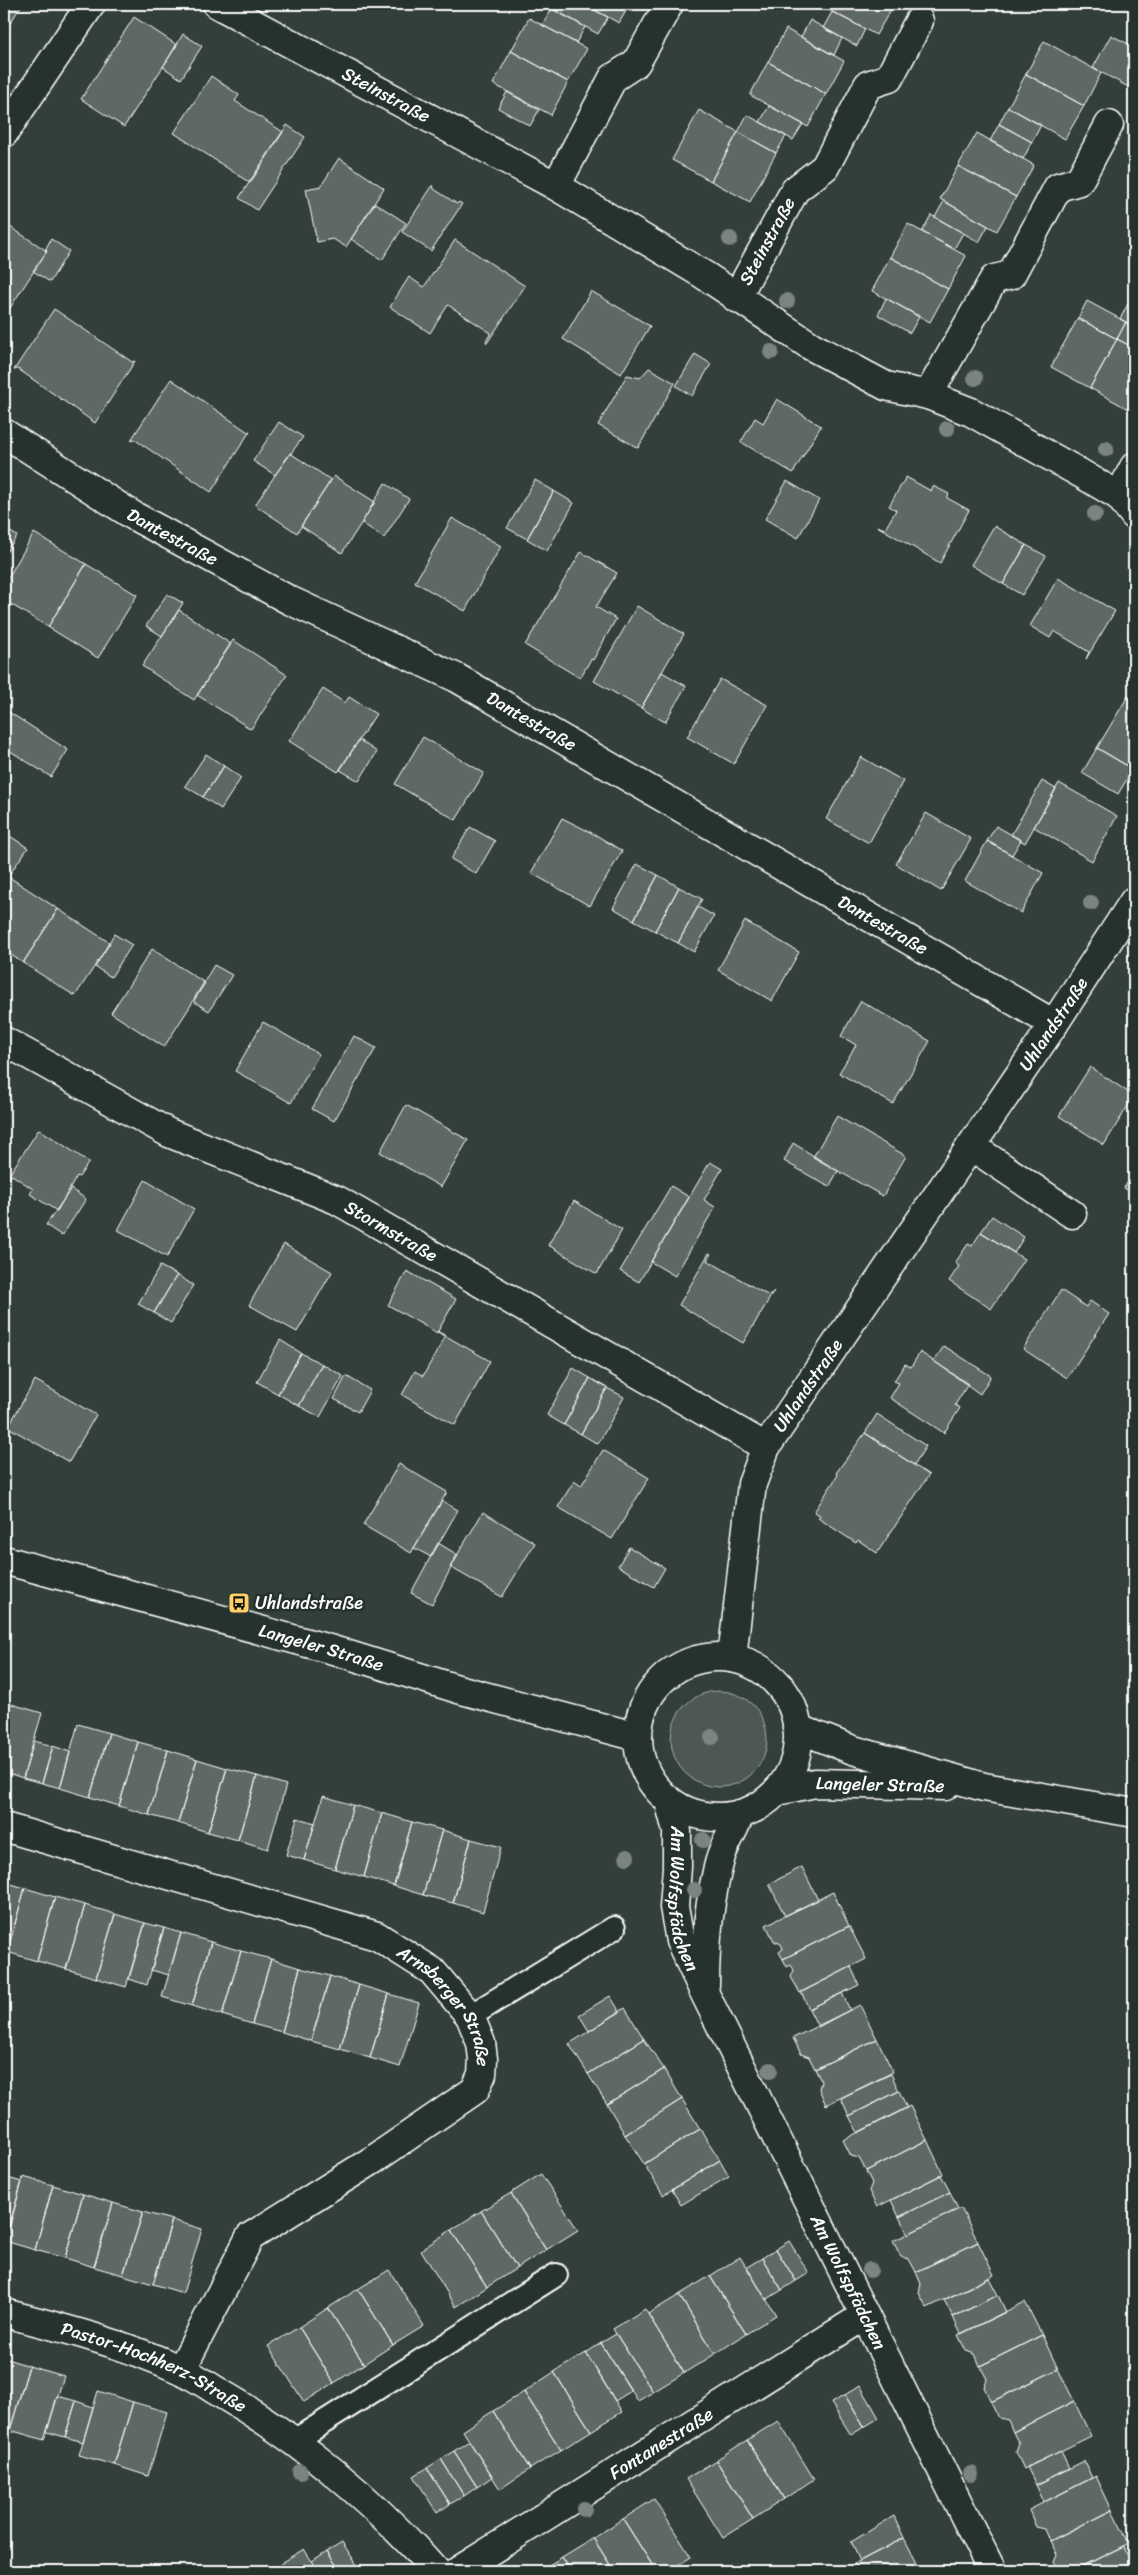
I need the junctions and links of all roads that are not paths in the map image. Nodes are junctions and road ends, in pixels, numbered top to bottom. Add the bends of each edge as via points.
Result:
1 (91, 4) edge
2 (217, 4) edge
3 (669, 4) edge
4 (920, 21) dead end
5 (1109, 125) dead end
6 (4, 133) edge
7 (556, 186) junction
8 (736, 298) junction
9 (928, 395) junction
10 (4, 433) edge
11 (1134, 467) edge
12 (1126, 506) edge
13 (1134, 900) edge
14 (1054, 1024) junction
15 (4, 1041) edge
16 (971, 1146) junction
17 (1072, 1214) dead end
18 (766, 1447) junction
19 (4, 1560) edge
20 (732, 1658) junction
21 (798, 1728) junction
22 (638, 1737) junction
23 (984, 1787) junction
24 (777, 1791) junction
25 (669, 1801) junction
26 (1134, 1813) edge
27 (740, 1814) junction
28 (4, 1827) edge
29 (614, 1928) dead end
30 (705, 1994) junction
31 (470, 2016) junction
32 (556, 2275) dead end
33 (4, 2313) edge
34 (864, 2316) junction
35 (181, 2370) junction
36 (294, 2441) junction
37 (436, 2571) edge
38 (458, 2571) edge
39 (992, 2571) edge

1 - 6 street
2 - 7 street, Steinstraße
3 - 7 street via 636,63 613,78
4 - 8 street, Steinstraße via 889,78 868,85 824,167 795,190
5 - 9 street via 1079,181 1058,187 1011,274 994,279
7 - 8 street, Steinstraße via 704,275
8 - 9 street, Steinstraße via 811,346 886,386
9 - 12 street, Steinstraße via 971,412
10 - 14 street, Dantestraße via 134,516 289,600 457,678
11 - 12 street, Steinstraße
13 - 14 street, Uhlandstraße
14 - 16 street, Uhlandstraße
15 - 18 street, Stormstraße via 169,1133 337,1200
16 - 17 street
16 - 18 street, Uhlandstraße
18 - 20 street, Uhlandstraße via 752,1484
19 - 22 street, Langeler Straße
20 - 21 street via 756,1667 776,1682 790,1703
20 - 22 street via 694,1662 667,1676 651,1693 642,1714
21 - 23 street, Langeler Straße via 853,1750
21 - 24 street via 794,1762
22 - 25 street via 646,1773
23 - 24 street, Langeler Straße via 815,1783
23 - 26 street, Langeler Straße
24 - 27 street via 760,1805
25 - 27 street via 691,1813 716,1818
25 - 30 street, Am Wolfspfädchen via 677,1831 674,1907 680,1941
27 - 30 street, Am Wolfspfädchen via 722,1855 713,1889 705,1940
28 - 31 street, Arnsberger Straße via 377,1936 432,1971
29 - 31 lane
30 - 34 street, Am Wolfspfädchen
31 - 35 street, Arnsberger Straße via 481,2043 483,2059 482,2074 475,2090 373,2160 250,2236
32 - 36 lane
33 - 35 street, Pastor-Hochherz-Straße via 77,2332
34 - 38 street, Fontanestraße
34 - 39 street, Am Wolfspfädchen
35 - 36 street, Pastor-Hochherz-Straße via 243,2406
36 - 37 street, Pastor-Hochherz-Straße via 412,2543

